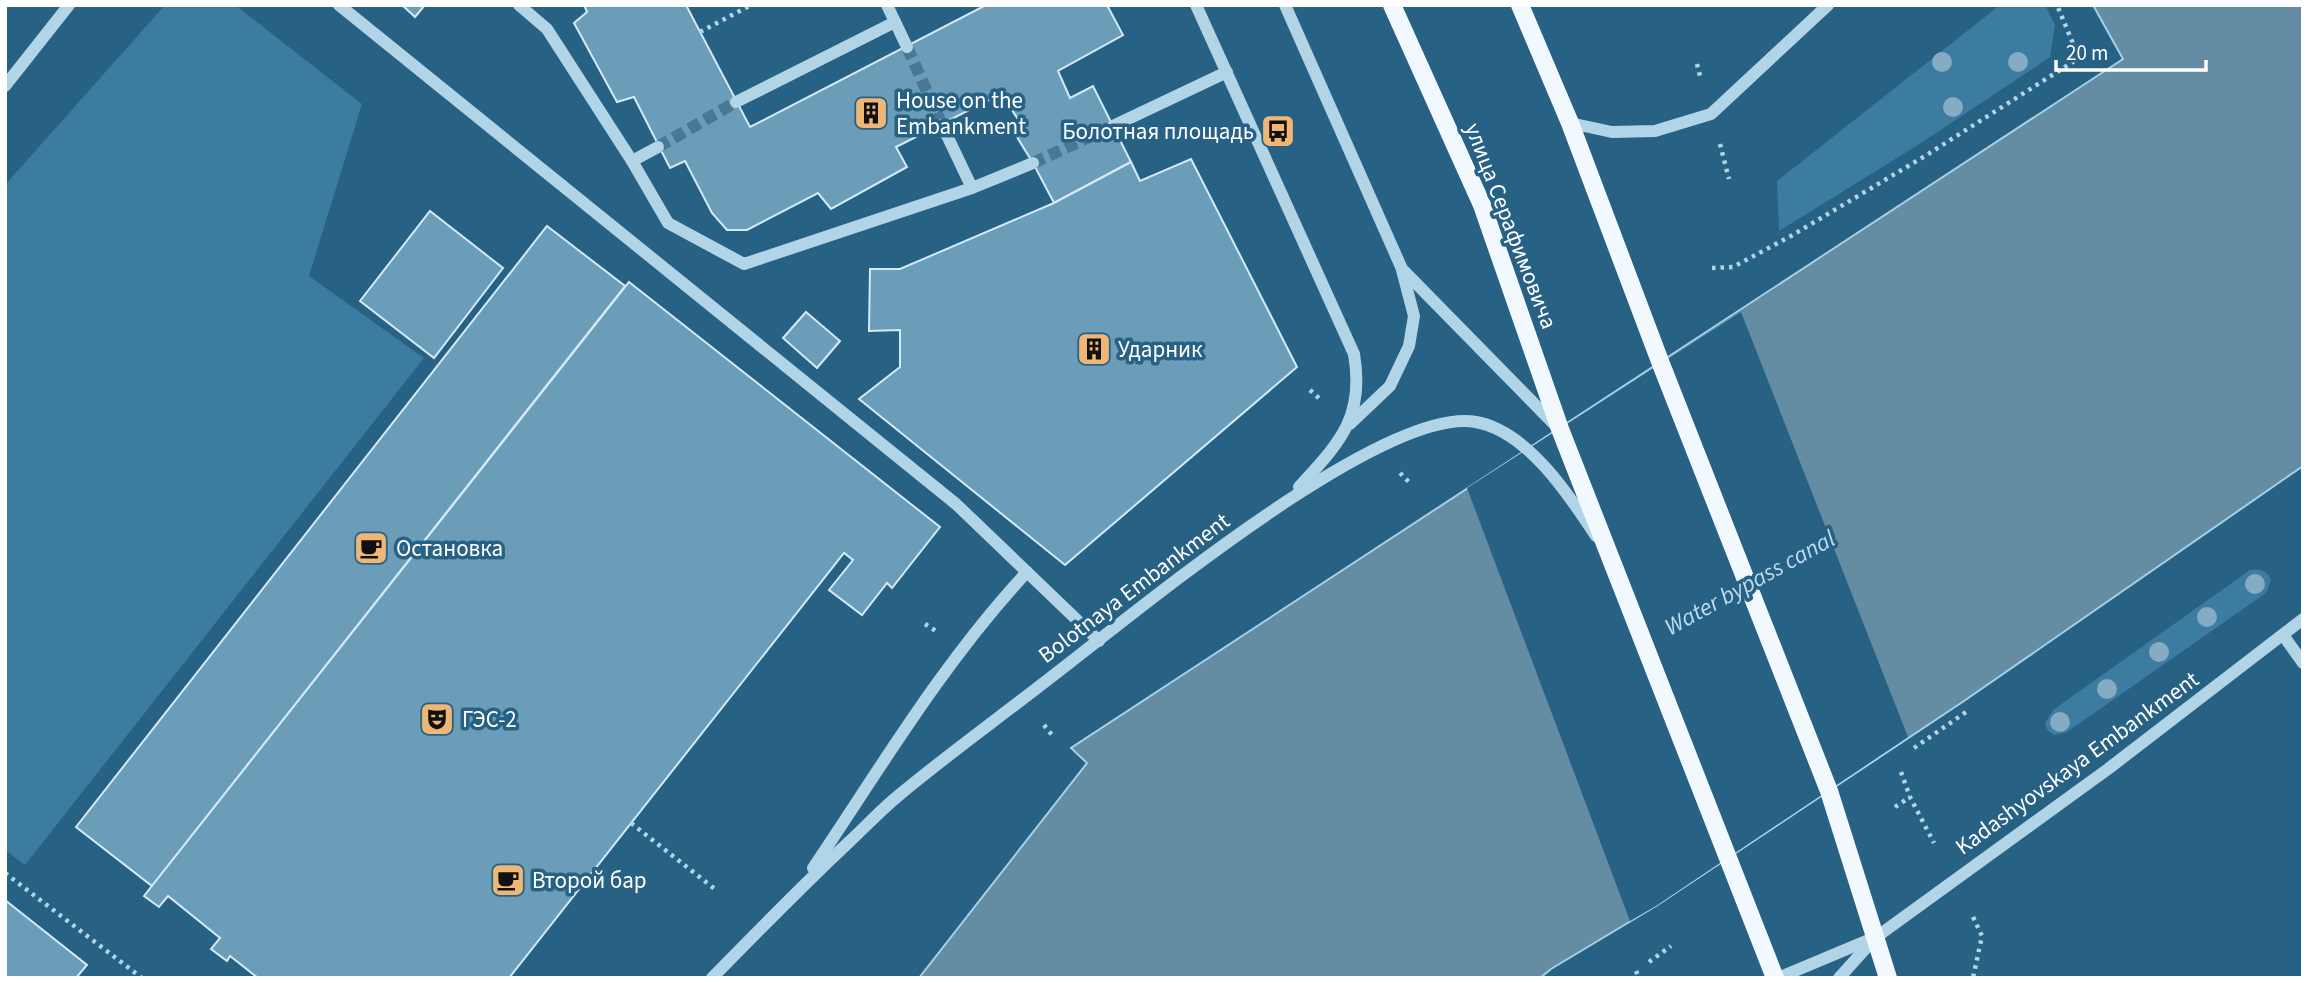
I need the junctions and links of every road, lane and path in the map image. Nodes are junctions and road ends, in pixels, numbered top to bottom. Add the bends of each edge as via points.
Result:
1 (69, 5) edge
2 (339, 5) edge
3 (519, 5) edge
4 (751, 5) edge
5 (887, 5) edge
6 (1196, 5) edge
7 (1285, 5) edge
8 (1392, 5) edge
9 (1520, 5) edge
10 (1828, 5) edge
11 (2057, 5) edge
12 (895, 22) junction
13 (700, 32) dead end
14 (907, 47) tunnel mouth
15 (1697, 64) dead end
16 (1227, 72) junction
17 (1702, 85) dead end
18 (5, 86) edge
19 (736, 102) tunnel mouth
20 (1570, 123) junction
21 (942, 125) tunnel mouth
22 (1113, 126) tunnel mouth
23 (1720, 143) dead end
24 (658, 147) tunnel mouth
25 (632, 161) junction
26 (1033, 163) tunnel mouth
27 (1729, 179) dead end
28 (972, 188) junction
29 (1712, 268) dead end
30 (1402, 270) junction
31 (1310, 390) dead end
32 (1325, 403) dead end
33 (1349, 426) junction
34 (1560, 429) junction
35 (1403, 476) dead end
36 (1412, 485) dead end
37 (1289, 498) junction
38 (1608, 554) junction
39 (1027, 572) junction
40 (2303, 619) edge
41 (2283, 635) junction
42 (1099, 640) junction
43 (2303, 663) edge
44 (1969, 710) dead end
45 (1913, 748) dead end
46 (1901, 772) dead end
47 (1910, 797) junction
48 (1895, 807) dead end
49 (631, 823) dead end
50 (1934, 843) dead end
51 (5, 873) edge
52 (800, 889) junction
53 (716, 890) dead end
54 (1973, 917) dead end
55 (1875, 938) junction
56 (1671, 946) dead end
57 (1649, 962) dead end
58 (1636, 971) dead end
59 (138, 977) edge
60 (1972, 977) edge
61 (712, 978) edge
62 (1639, 978) edge
63 (1776, 978) edge
64 (1839, 978) edge
65 (1888, 978) edge

1 - 18 street
2 - 39 street via 956,504
3 - 25 street via 547,29
4 - 13 path
5 - 12 street
6 - 16 street
7 - 30 street
8 - 34 main road, улица Серафимовича via 1482,205
9 - 20 main road
10 - 20 street via 1711,114 1655,131 1612,132
11 - 29 path via 2079,58 1791,236 1733,267
12 - 14 street
12 - 19 street
15 - 17 path
16 - 22 street
16 - 33 street via 1354,355 1357,399
20 - 55 main road via 1829,791
21 - 28 street
23 - 27 path
24 - 25 street
25 - 28 street via 668,223 744,264
26 - 28 street
30 - 33 street via 1414,316 1409,346 1390,386
30 - 34 street
31 - 32 path
33 - 37 street
34 - 38 main road, улица Серафимовича
35 - 36 path
37 - 38 street, Bolotnaya Embankment via 1410,434 1455,420 1477,422 1503,432 1527,450 1563,487
37 - 42 street, Bolotnaya Embankment
38 - 63 main road, улица Серафимовича
39 - 42 street
39 - 52 street via 956,656
40 - 41 street, Kadashyovskaya Embankment
41 - 43 street
41 - 55 street, Kadashyovskaya Embankment
42 - 52 street, Bolotnaya Embankment via 897,796
44 - 45 path
46 - 47 path
47 - 48 path
47 - 50 path
49 - 53 path
51 - 59 path
52 - 61 street, Bolotnaya Embankment
54 - 60 path via 1982,936
55 - 63 street
55 - 64 street
55 - 65 main road
56 - 57 path
58 - 62 path

